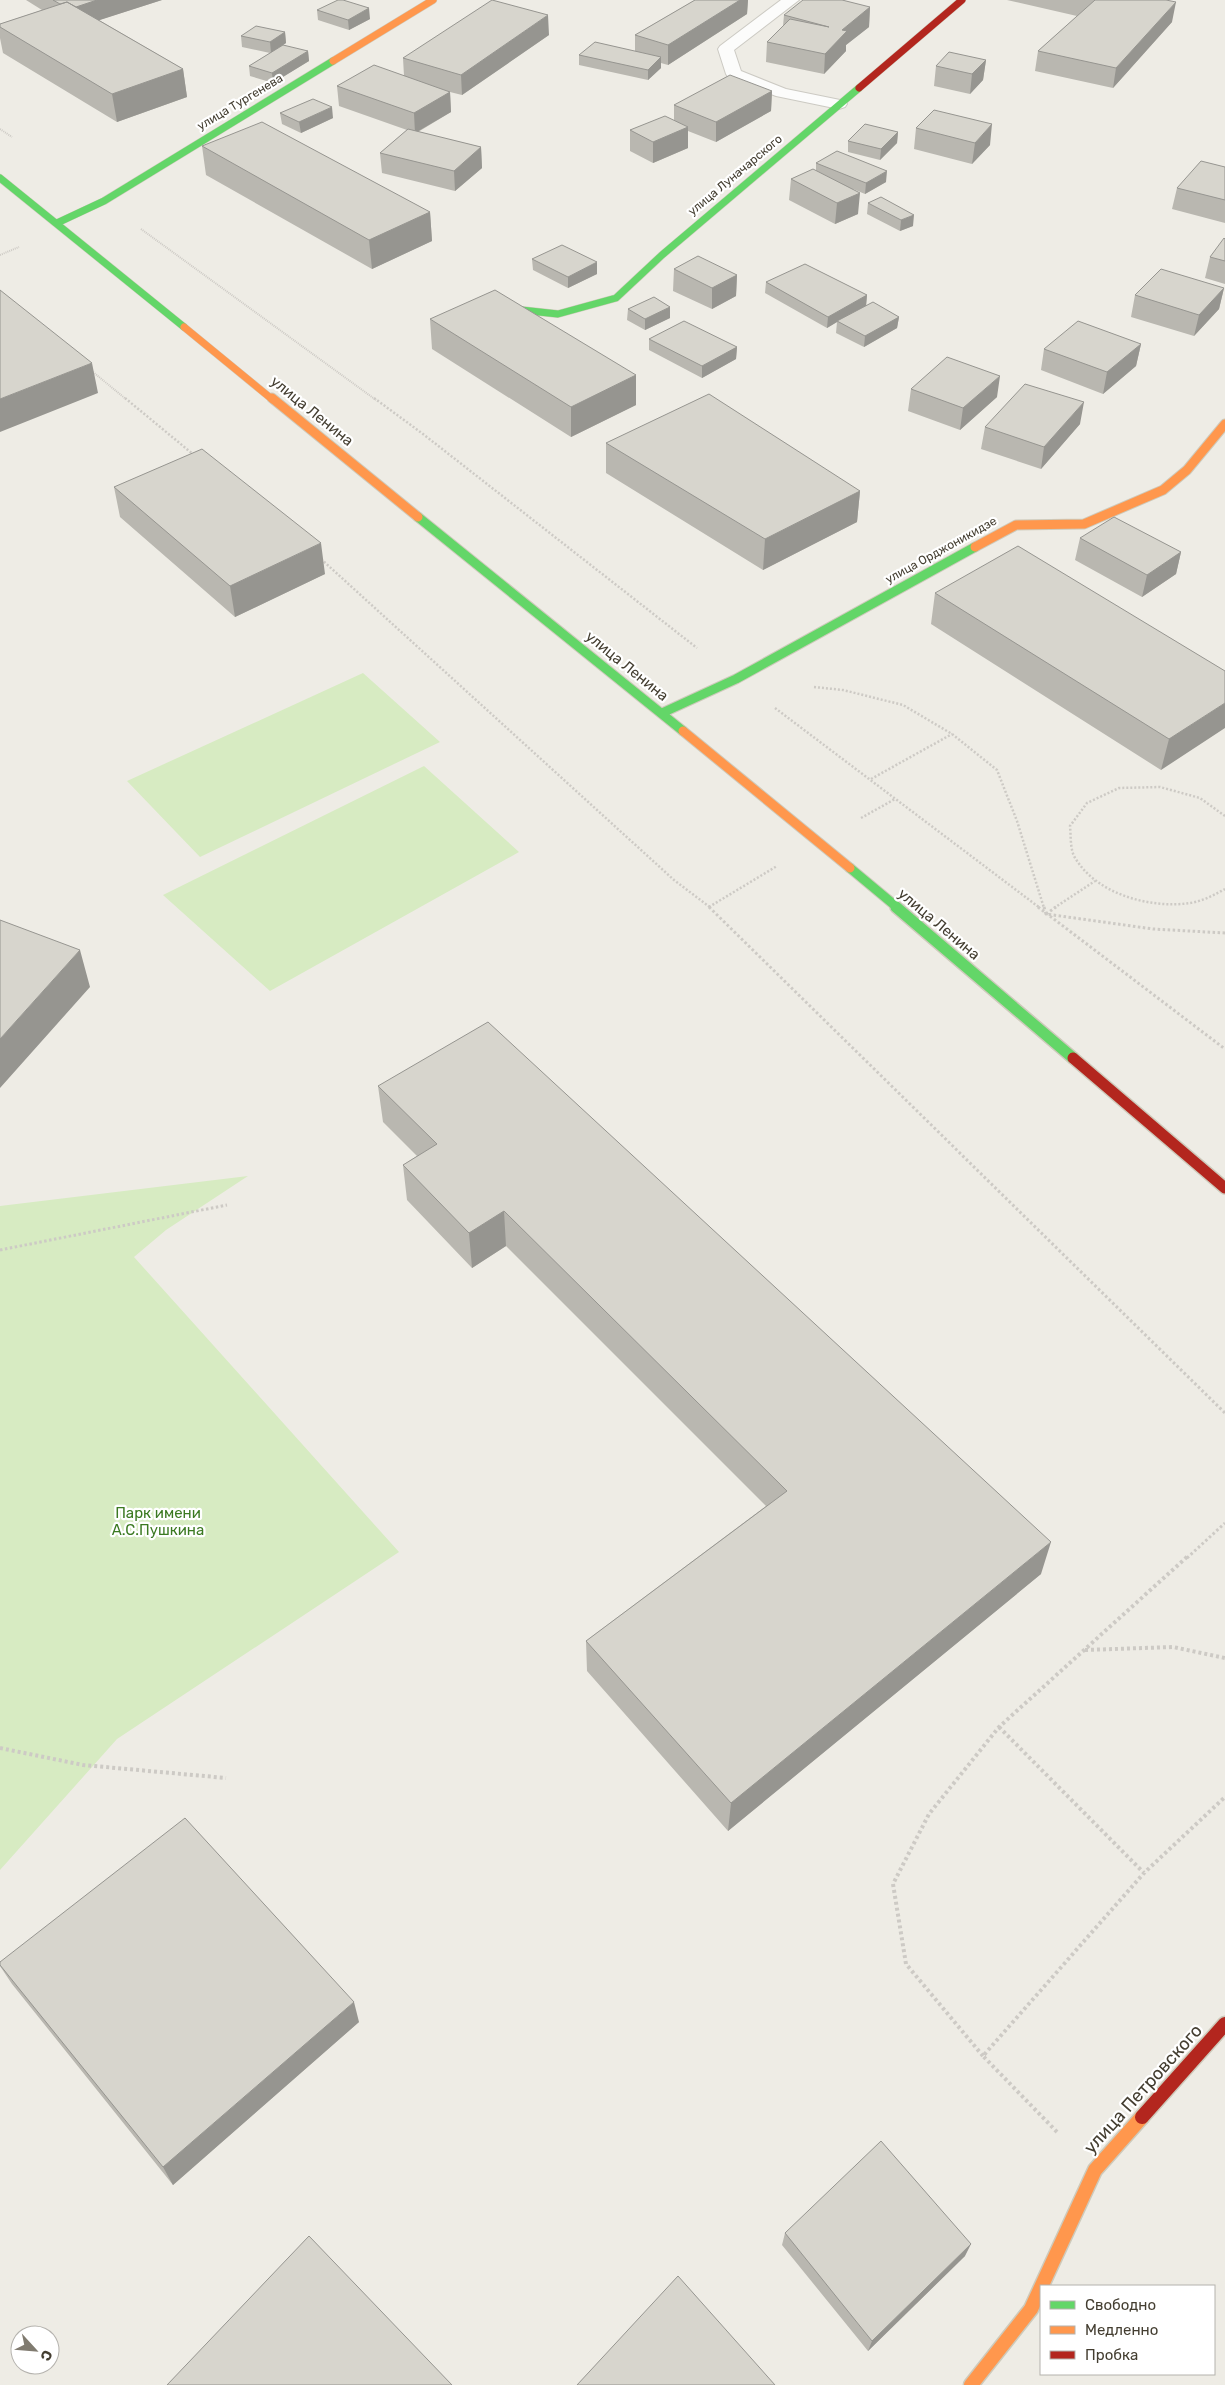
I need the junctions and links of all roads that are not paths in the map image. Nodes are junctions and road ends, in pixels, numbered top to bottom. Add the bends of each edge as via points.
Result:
1 (433, 0) edge
2 (791, 0) edge
3 (962, 0) edge
4 (839, 104) junction
5 (0, 178) edge
6 (57, 223) junction
7 (502, 308) edge
8 (1225, 424) edge
9 (662, 713) junction
10 (1225, 1188) edge
11 (1225, 2024) edge
12 (1041, 2285) edge
13 (1040, 2287) edge
14 (971, 2385) edge

1 - 6 street, улица Тургенева via 104,202
2 - 4 lane via 726,49 734,74 782,93
3 - 4 street, улица Луначарского
4 - 7 street, улица Луначарского via 616,298 558,314
5 - 6 street, улица Ленина
6 - 9 street, улица Ленина
8 - 9 street, улица Орджоникидзе via 1187,470 1163,490 1084,524 1016,525 736,679
9 - 10 street, улица Ленина via 818,841
11 - 12 street, улица Петровского via 1094,2170
13 - 14 street, улица Петровского via 1030,2309

